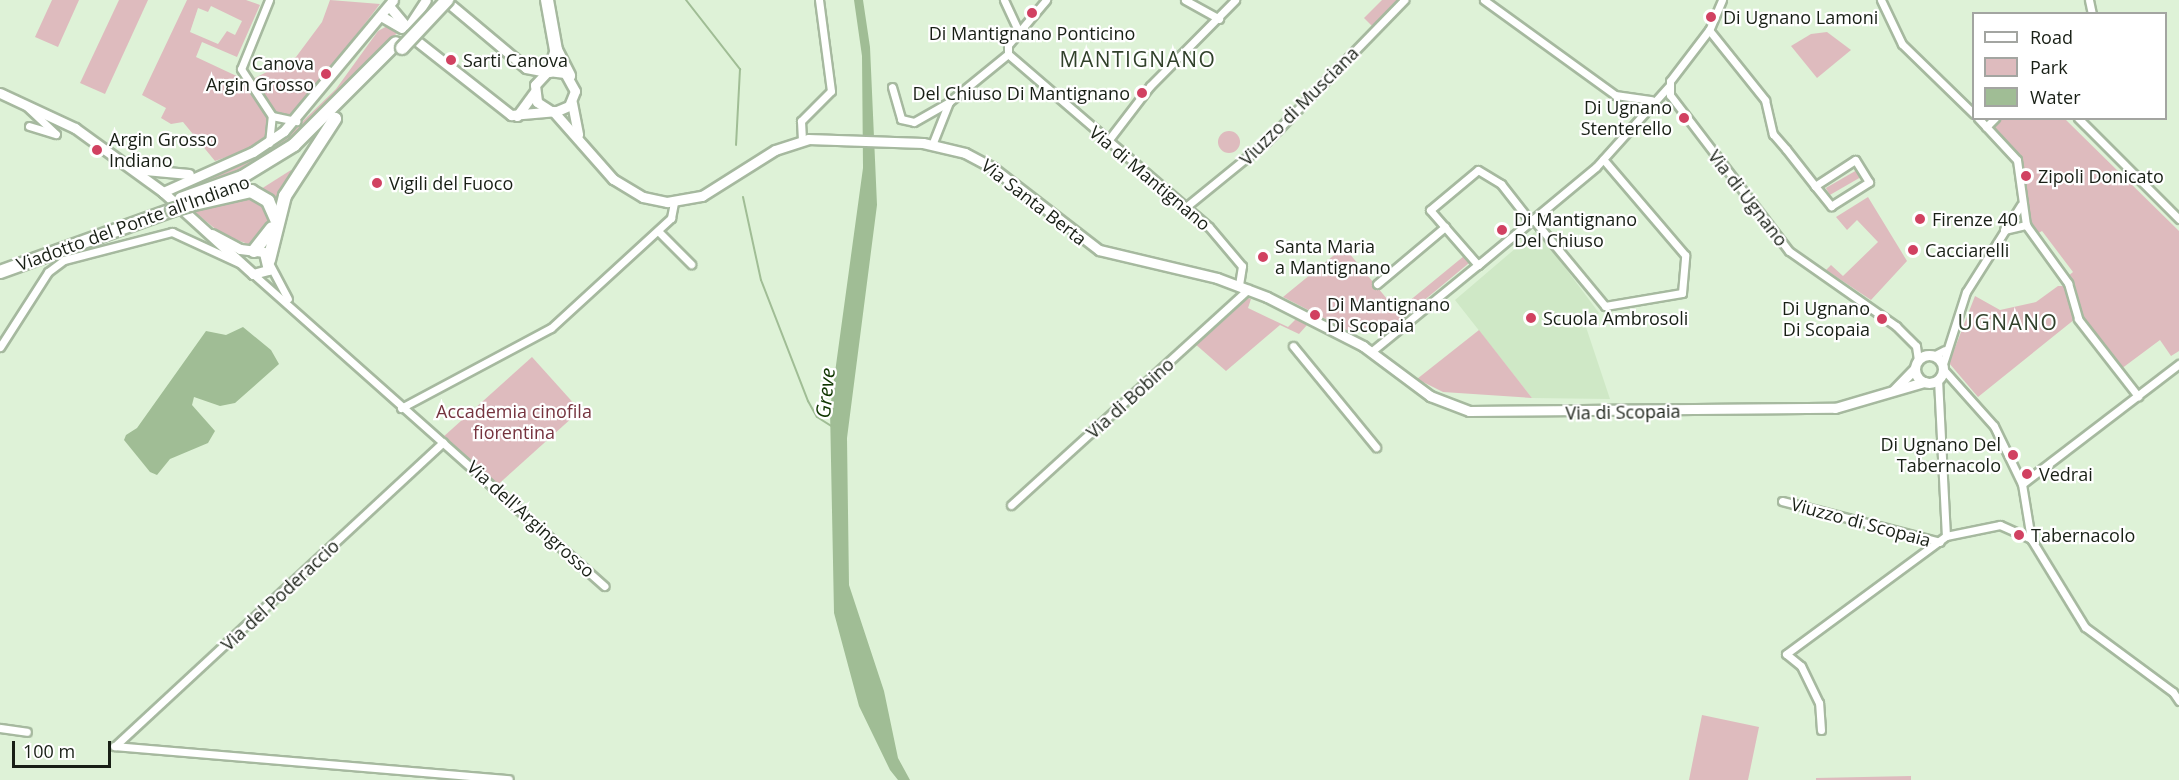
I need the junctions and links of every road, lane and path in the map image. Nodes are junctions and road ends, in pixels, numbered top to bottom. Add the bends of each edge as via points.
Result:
1 (269, 0) edge
2 (426, 0) edge
3 (436, 0) edge
4 (547, 0) edge
5 (819, 0) edge
6 (1004, 0) edge
7 (1046, 0) edge
8 (1185, 0) edge
9 (1235, 0) edge
10 (1404, 0) edge
11 (1484, 0) edge
12 (1722, 0) edge
13 (1881, 0) edge
14 (449, 2) edge
15 (391, 3) edge
16 (381, 16) junction
17 (1219, 19) junction
18 (406, 25) junction
19 (1709, 30) junction
20 (1019, 32) junction
21 (418, 39) dead end
22 (399, 45) junction
23 (556, 50) junction
24 (1008, 54) junction
25 (526, 68) junction
26 (548, 71) junction
27 (568, 76) junction
28 (891, 87) dead end
29 (1668, 87) junction
30 (534, 91) junction
31 (0, 93) edge
32 (1652, 100) junction
33 (949, 102) junction
34 (572, 103) junction
35 (25, 105) junction
36 (552, 111) junction
37 (1972, 112) edge
38 (272, 116) junction
39 (517, 116) junction
40 (335, 119) junction
41 (1980, 120) edge
42 (1993, 120) edge
43 (2080, 120) edge
44 (296, 121) junction
45 (29, 126) dead end
46 (1986, 127) junction
47 (802, 140) junction
48 (580, 142) junction
49 (1107, 142) junction
50 (269, 143) junction
51 (932, 145) junction
52 (1603, 159) junction
53 (127, 166) junction
54 (194, 174) junction
55 (179, 175) junction
56 (153, 184) junction
57 (1815, 186) junction
58 (168, 202) junction
59 (186, 202) junction
60 (674, 203) junction
61 (2021, 205) junction
62 (1187, 206) junction
63 (2179, 219) edge
64 (1532, 220) junction
65 (275, 222) junction
66 (2026, 225) junction
67 (1445, 226) junction
68 (658, 231) junction
69 (2001, 231) junction
70 (212, 234) junction
71 (253, 251) junction
72 (269, 262) junction
73 (0, 263) edge
74 (242, 263) junction
75 (691, 264) dead end
76 (1478, 265) junction
77 (0, 272) edge
78 (254, 274) junction
79 (1377, 284) dead end
80 (1243, 287) junction
81 (291, 304) junction
82 (0, 346) edge
83 (1293, 346) dead end
84 (1945, 350) junction
85 (1372, 351) junction
86 (1933, 356) junction
87 (1917, 364) junction
88 (2179, 364) edge
89 (1942, 368) junction
90 (1938, 379) junction
91 (1925, 382) junction
92 (1890, 394) junction
93 (1936, 395) junction
94 (2138, 396) junction
95 (401, 408) junction
96 (443, 442) junction
97 (1376, 447) dead end
98 (2022, 484) junction
99 (1782, 501) dead end
100 (1011, 505) dead end
101 (1946, 536) junction
102 (2031, 539) junction
103 (1940, 542) junction
104 (605, 586) dead end
105 (2176, 690) edge
106 (2179, 701) edge
107 (0, 728) edge
108 (1821, 730) dead end
109 (27, 732) dead end
110 (508, 779) edge

1 - 38 street via 241,69
2 - 18 street
3 - 22 highway, Viadotto del Ponte all'Indiano
4 - 23 highway
5 - 47 street via 831,91 801,121
6 - 20 street
7 - 20 street
8 - 17 street
9 - 17 street
10 - 62 street, Viuzzo di Musciana via 1267,141
11 - 32 street via 1615,95
12 - 19 street
13 - 37 street via 1902,44
14 - 22 highway, Viadotto del Ponte all'Indiano, bridge
14 - 25 street
15 - 16 street
15 - 18 street
16 - 18 street
16 - 44 street
17 - 49 street via 1150,87
19 - 29 street
19 - 57 street via 1760,92 1773,134
20 - 24 street
21 - 39 street via 496,106
22 - 40 highway, Viadotto del Ponte all'Indiano
22 - 59 highway, Viadotto del Ponte all'Indiano via 294,146 242,177
23 - 26 highway
23 - 27 highway
24 - 33 street
24 - 49 street, Via di Mantignano
25 - 26 street
25 - 30 street
26 - 27 street
26 - 30 street
27 - 34 street via 575,86
28 - 33 street via 907,123
29 - 32 street
29 - 87 street, Via di Ugnano via 1789,251 1884,316 1915,344
30 - 36 street
30 - 39 street
31 - 35 street, Via dell'Argingrosso
32 - 52 street
33 - 51 street
34 - 36 street
34 - 48 street
35 - 45 street via 56,134
35 - 53 street, Via dell'Argingrosso via 75,128
36 - 39 street
36 - 48 street
38 - 44 street
38 - 50 street
40 - 59 highway, Viadotto del Ponte all'Indiano via 267,173
40 - 65 highway via 298,171
41 - 46 street
42 - 46 street
43 - 63 street
44 - 50 street
46 - 61 street via 2017,160
47 - 51 street, Via Santa Berta via 834,138
47 - 60 street, Via Santa Berta via 775,150 702,196
48 - 60 street via 624,187
49 - 62 street, Via di Mantignano
50 - 54 street
51 - 80 street, Via Santa Berta via 986,163 1105,253
52 - 64 street
52 - 64 street via 1685,255 1682,293 1605,306
53 - 55 street
53 - 56 street, Via dell'Argingrosso
54 - 55 street
54 - 58 street
55 - 56 street
56 - 58 street, Via dell'Argingrosso
57 - 57 street via 1831,206 1869,182 1855,160
58 - 59 highway, Viadotto del Ponte all'Indiano, bridge
58 - 70 street, Via dell'Argingrosso
58 - 73 highway, Viadotto del Ponte all'Indiano
58 - 77 highway, Viadotto del Ponte all'Indiano
59 - 65 highway via 251,191 265,199
60 - 68 street via 671,218
61 - 66 street
61 - 69 street
62 - 80 street, Via di Mantignano via 1240,264
64 - 67 street via 1501,184 1478,170 1430,210
64 - 76 street
65 - 71 highway
65 - 72 highway
66 - 69 street
66 - 94 street via 2068,283 2079,321
67 - 76 street
67 - 79 street
68 - 75 street
68 - 95 street via 551,328
69 - 84 street via 1966,292
70 - 71 street, Via dell'Argingrosso
70 - 74 street, Via dell'Argingrosso
71 - 72 street, Via dell'Argingrosso
71 - 74 street
72 - 78 street via 266,272
72 - 81 street, Via dell'Argingrosso
74 - 78 street, Via dell'Argingrosso
74 - 82 street via 172,232 64,260 48,272
76 - 85 street
78 - 81 street, Via dell'Argingrosso
80 - 85 street
80 - 100 street, Via di Bobino
81 - 95 street, Via dell'Argingrosso
83 - 97 street
84 - 86 street
84 - 89 street
85 - 92 street, Via di Scopaia via 1430,396 1488,413 1818,409 1862,404
86 - 87 street
86 - 89 street
87 - 91 street, Via di Ugnano
87 - 92 street, Via di Scopaia
88 - 94 street
89 - 90 street
89 - 98 street via 1994,426
90 - 91 street
90 - 93 street
91 - 92 street, Via di Scopaia
91 - 93 street
93 - 101 street
94 - 98 street
95 - 96 street, Via dell'Argingrosso
96 - 104 street, Via dell'Argingrosso
96 - 110 street, Via del Poderaccio via 113,746
98 - 102 street
99 - 103 street, Viuzzo di Scopaia
101 - 102 street via 2000,525
101 - 103 street
102 - 105 street via 2085,627
103 - 108 street via 1786,654 1801,666 1819,703
105 - 106 street
107 - 109 street

